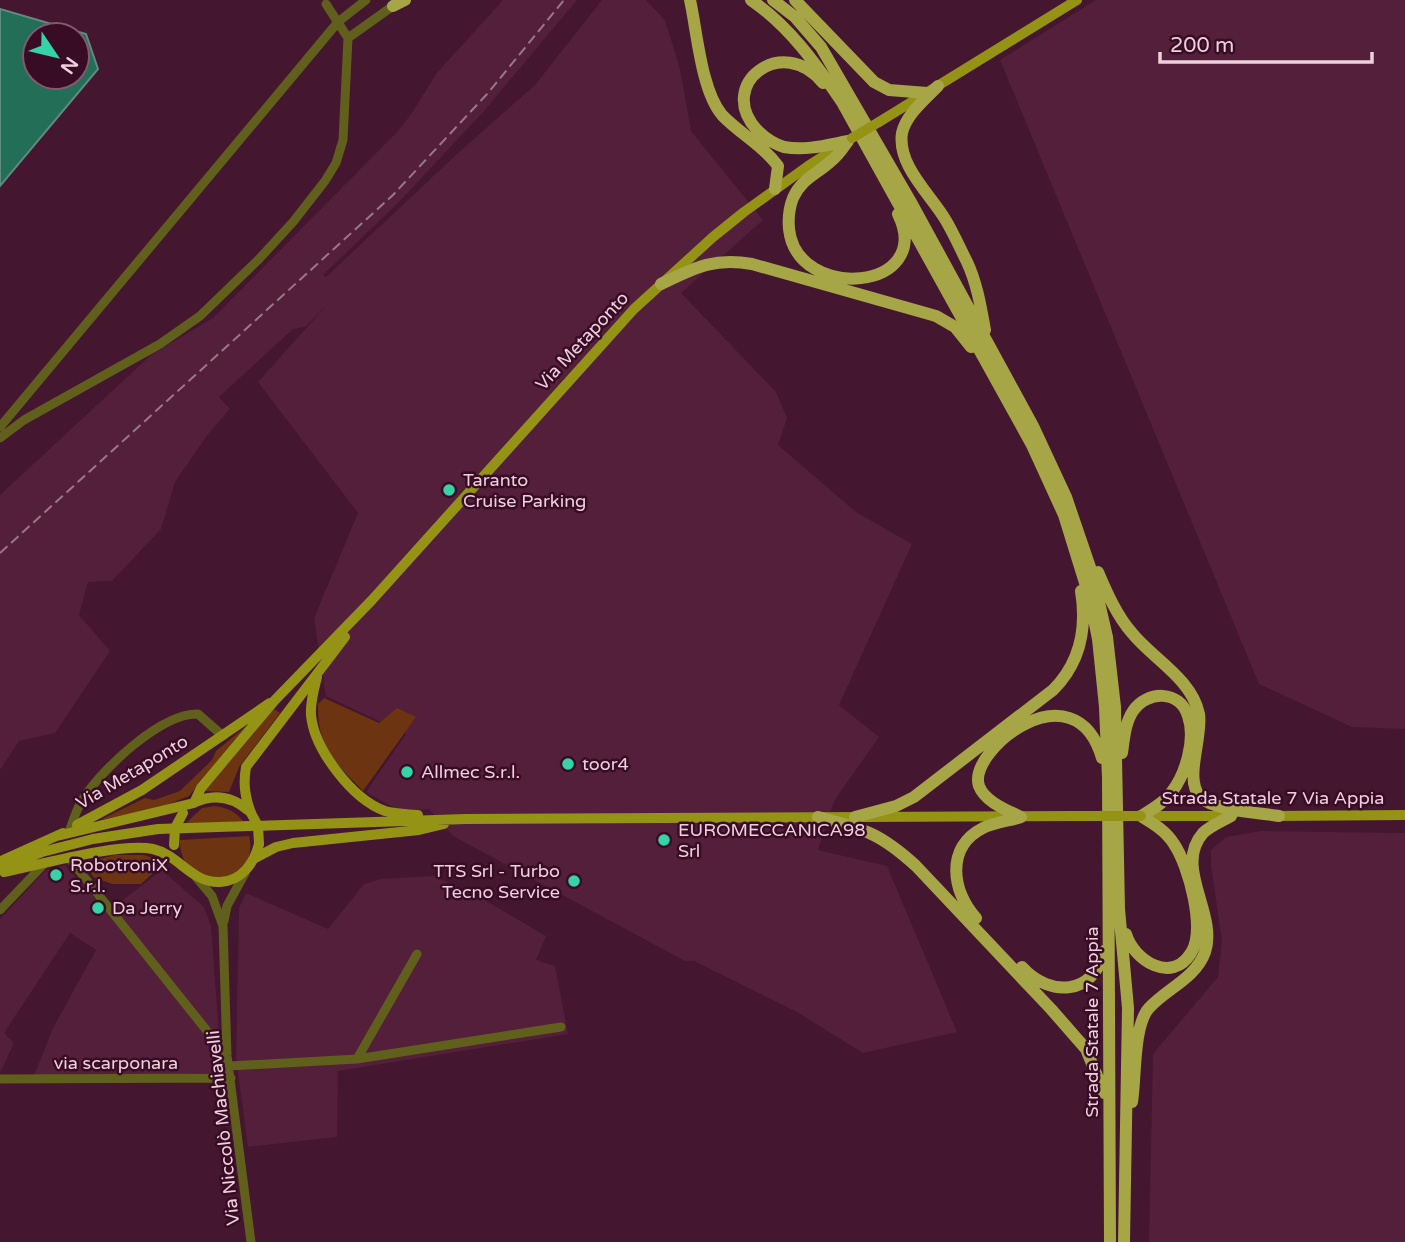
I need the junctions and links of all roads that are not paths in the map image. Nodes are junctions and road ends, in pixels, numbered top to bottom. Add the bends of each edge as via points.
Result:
1 (366, 0) edge
2 (690, 0) edge
3 (751, 0) edge
4 (773, 0) edge
5 (795, 0) edge
6 (1077, 0) edge
7 (399, 3) edge
8 (326, 5) dead end
9 (338, 22) junction
10 (348, 38) junction
11 (932, 89) junction
12 (842, 102) junction
13 (850, 140) junction
14 (882, 171) junction
15 (775, 189) junction
16 (661, 284) junction
17 (988, 344) junction
18 (990, 368) junction
19 (0, 427) edge
20 (0, 438) edge
21 (1076, 536) junction
22 (372, 600) junction
23 (319, 671) junction
24 (275, 699) junction
25 (223, 736) junction
26 (1113, 778) junction
27 (1113, 802) junction
28 (194, 803) junction
29 (251, 813) junction
30 (1141, 816) junction
31 (1231, 816) junction
32 (1279, 816) junction
33 (1405, 816) edge
34 (818, 817) junction
35 (855, 817) junction
36 (1021, 817) junction
37 (466, 819) junction
38 (70, 829) junction
39 (57, 836) junction
40 (91, 854) junction
41 (69, 858) junction
42 (255, 858) junction
43 (0, 862) edge
44 (44, 864) junction
45 (0, 868) edge
46 (184, 868) junction
47 (246, 871) junction
48 (0, 873) edge
49 (196, 877) junction
50 (84, 878) junction
51 (1119, 909) junction
52 (0, 910) edge
53 (1110, 925) junction
54 (223, 926) junction
55 (417, 954) dead end
56 (561, 1027) dead end
57 (357, 1059) junction
58 (228, 1061) junction
59 (231, 1078) junction
60 (0, 1079) edge
61 (1109, 1109) junction
62 (1124, 1154) junction
63 (251, 1242) edge
64 (1110, 1242) edge
65 (1124, 1242) edge

1 - 9 street
2 - 15 highway via 710,93 720,112 778,166
3 - 12 highway via 808,52
4 - 17 highway via 827,56
5 - 11 highway via 874,82 890,90
6 - 11 main road, Via Metaponto
7 - 10 street
8 - 9 street
9 - 10 street
9 - 19 street
10 - 20 street via 341,150 325,181 293,222 189,325
11 - 13 main road, Via Metaponto, bridge
11 - 17 highway via 903,130 902,147 969,266
12 - 13 highway via 803,66 786,62 762,68 751,78 745,94 746,110 754,125 780,146 817,147
12 - 14 highway
13 - 14 highway via 802,184 791,204 790,237 809,265 831,275 862,279 897,261 905,236
13 - 15 main road, Via Metaponto
14 - 18 highway
15 - 16 main road, Via Metaponto
16 - 18 highway via 712,262 752,264 936,316 955,327
16 - 22 main road, Via Metaponto via 603,342
17 - 21 highway via 1066,497
18 - 21 highway
21 - 26 highway via 1093,576 1107,637 1115,707
21 - 32 highway via 1129,630 1191,695 1199,714 1193,773 1201,797 1213,804
21 - 35 highway via 1071,552 1082,593 1083,625 1078,653 1065,677 1041,701 914,797
22 - 23 main road
22 - 24 main road
23 - 29 main road via 246,767 243,781
23 - 37 main road via 311,714 316,736 324,755 352,786 385,811
24 - 25 main road, Via Metaponto
24 - 28 main road via 201,788
25 - 38 main road, Via Metaponto via 142,790
25 - 38 street via 198,714 189,713 157,729 128,750 82,799
26 - 27 highway
26 - 30 highway via 1126,727 1143,700 1158,694 1182,704 1192,732 1181,775 1171,794
26 - 36 highway via 1089,730 1060,714 1042,716 1000,743 979,772 985,795
27 - 51 highway, Strada Statale 7 Appia
27 - 53 highway, Strada Statale 7 Appia
28 - 29 main road via 227,797
28 - 39 main road
28 - 46 main road, bridge via 175,828 174,845
29 - 42 main road, bridge via 260,844
30 - 31 main road, Strada Statale 7 Via Appia
30 - 36 main road, Strada Statale 7 Via Appia, bridge
30 - 51 highway via 1165,832 1186,872 1197,921 1192,952 1173,966 1162,968 1143,961 1129,944
31 - 32 main road, Strada Statale 7 Via Appia
31 - 62 highway via 1203,832 1195,848 1192,865 1209,935 1198,967 1149,1008 1141,1023
32 - 33 main road, Strada Statale 7 Via Appia
34 - 35 main road, Strada Statale 7 Via Appia
34 - 37 main road, Strada Statale 7 Via Appia
34 - 61 highway via 867,830 916,866 1086,1049
35 - 36 main road, Strada Statale 7 Via Appia
36 - 53 highway via 984,828 969,838 960,852 957,889 968,909 1028,974 1051,987 1069,989 1087,981 1101,964
37 - 42 main road via 419,830 293,843
37 - 45 main road via 158,829 93,839
38 - 39 main road, Via Metaponto
39 - 43 main road, Via Metaponto
40 - 41 main road
40 - 46 main road via 152,848
40 - 50 street via 83,866
41 - 44 main road
41 - 50 street
42 - 47 main road
44 - 48 main road
44 - 52 street
46 - 49 main road
47 - 49 main road via 221,882
47 - 54 street via 227,906
49 - 54 street via 212,896
50 - 58 street
51 - 62 highway, Strada Statale 7 Appia via 1128,1008
53 - 61 highway, Strada Statale 7 Appia
54 - 58 street, Via Niccolò Machiavelli
55 - 57 street
56 - 57 street
57 - 58 street
58 - 59 street, Via Niccolò Machiavelli
59 - 60 street, via scarponara
59 - 63 street, Via Niccolò Machiavelli
61 - 64 highway, Strada Statale 7 Appia
62 - 65 highway, Strada Statale 7 Appia

